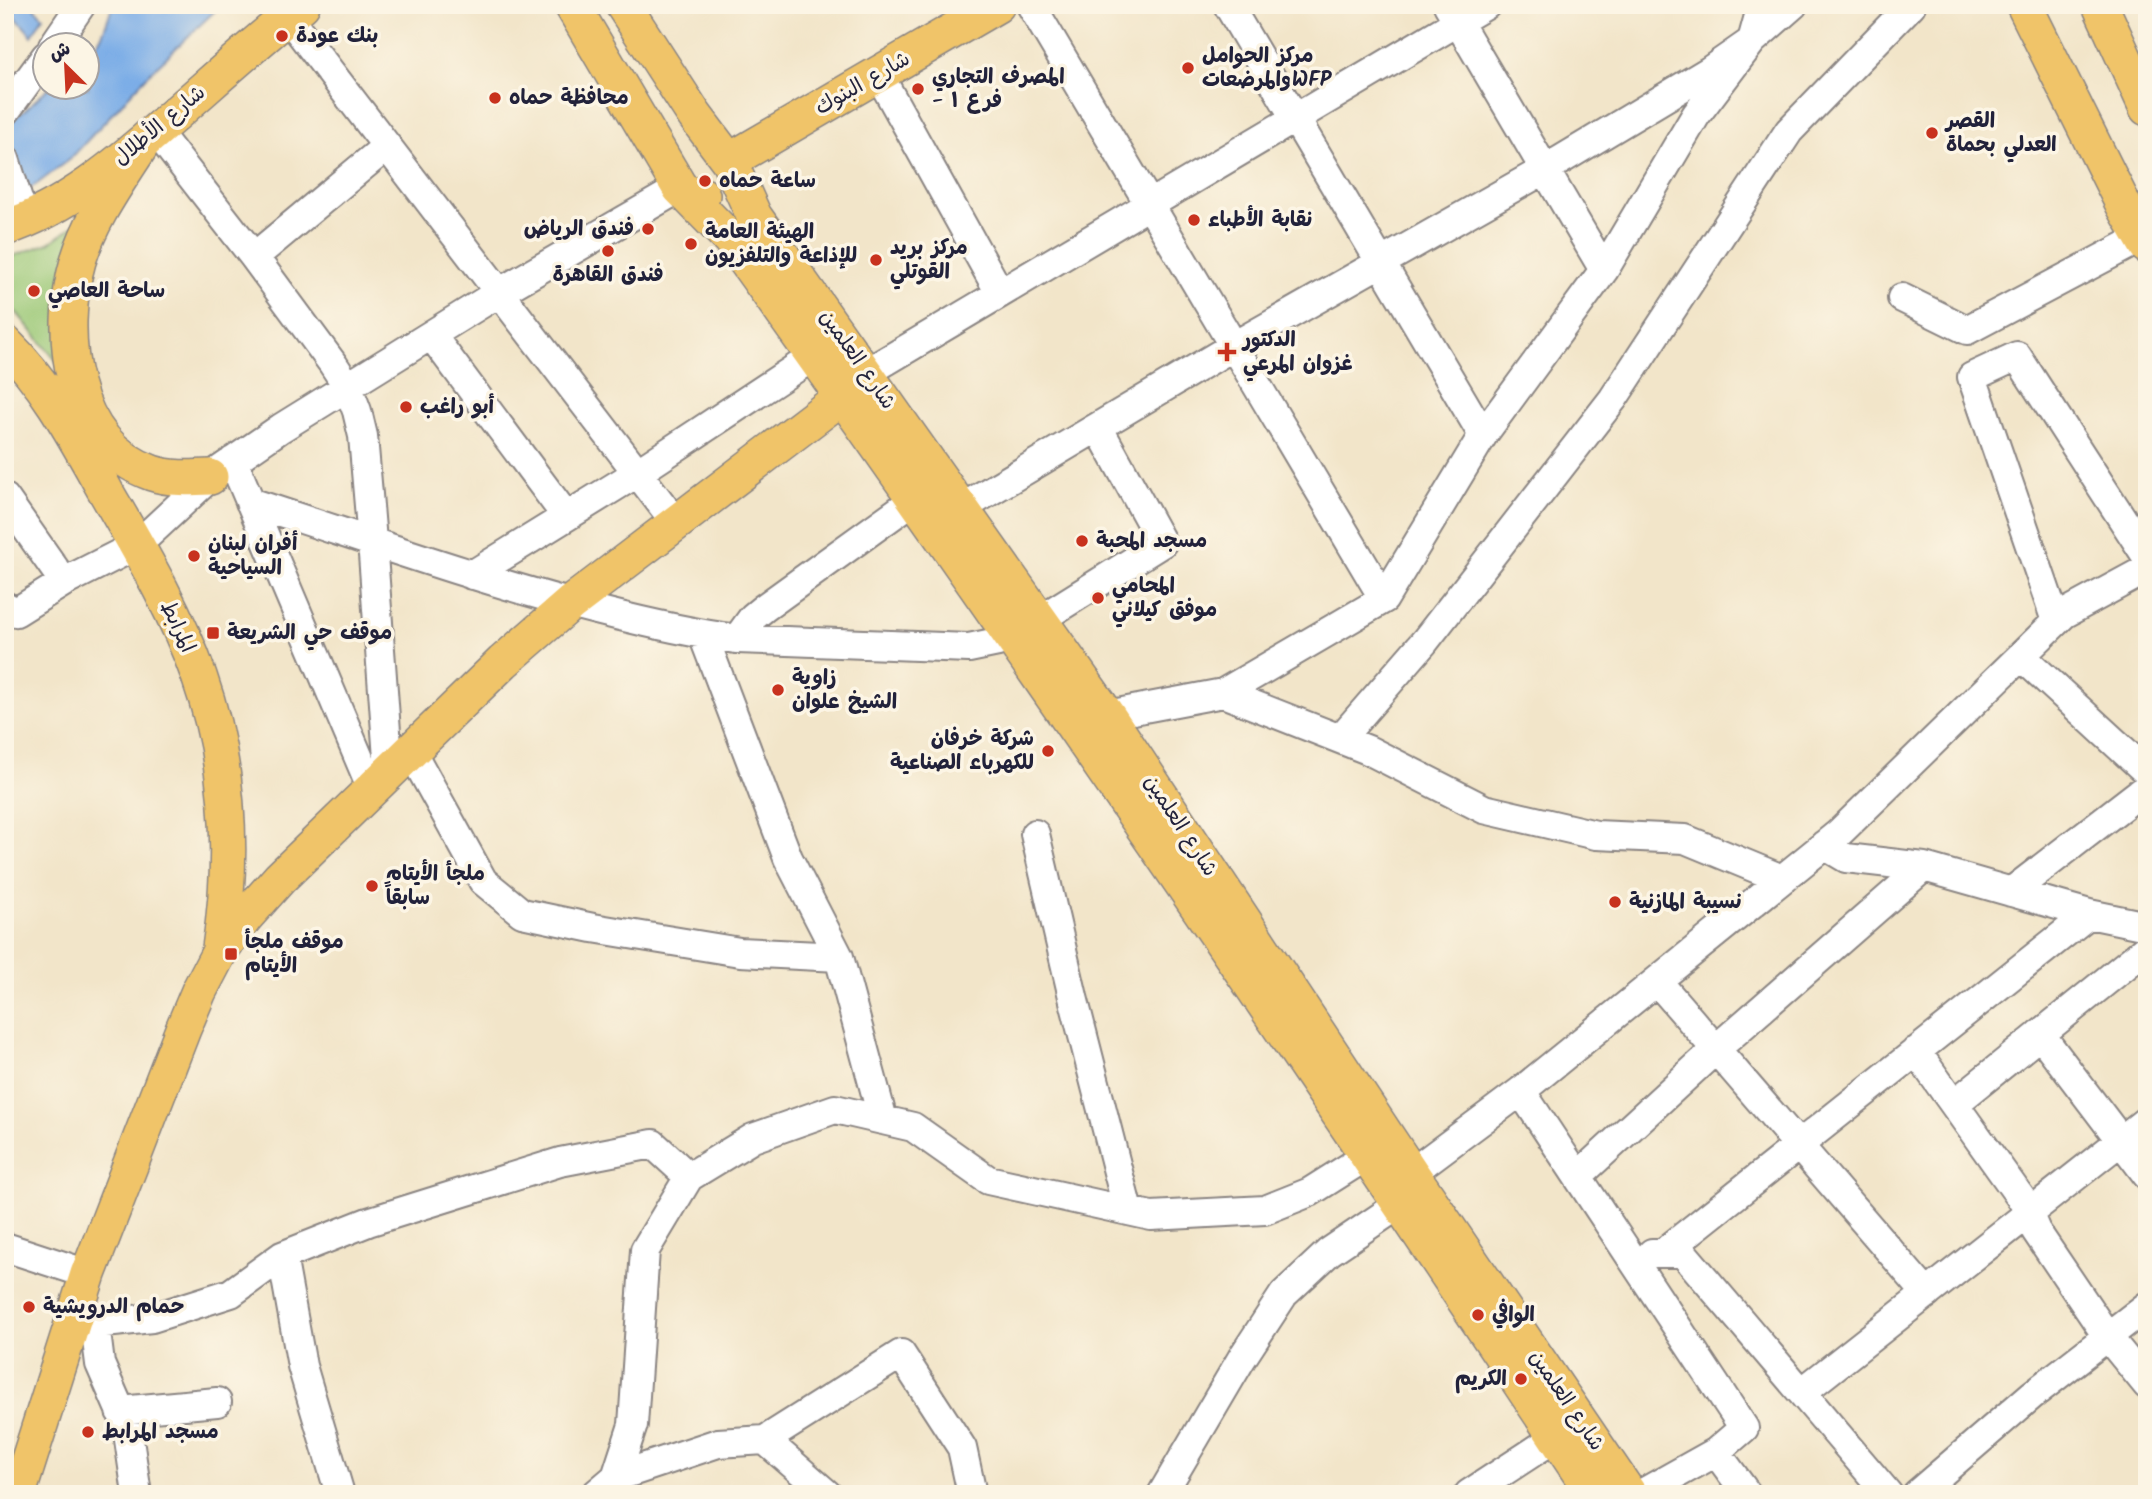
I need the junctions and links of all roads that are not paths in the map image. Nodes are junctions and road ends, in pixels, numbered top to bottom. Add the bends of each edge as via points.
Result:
1 (81, 5) edge
2 (572, 5) edge
3 (623, 5) edge
4 (997, 5) edge
5 (1031, 5) edge
6 (1228, 5) edge
7 (1486, 5) edge
8 (1762, 5) edge
9 (1793, 5) edge
10 (1911, 5) edge
11 (2024, 5) edge
12 (2100, 5) edge
13 (295, 11) edge
14 (1453, 14) edge
15 (63, 32) edge
16 (1752, 41) junction
17 (32, 75) edge
18 (879, 75) junction
19 (2145, 101) edge
20 (5, 112) edge
21 (1296, 118) junction
22 (149, 138) junction
23 (387, 146) junction
24 (5, 159) edge
25 (729, 161) junction
26 (1544, 170) junction
27 (680, 188) junction
28 (1149, 205) junction
29 (17, 216) edge
30 (2144, 242) edge
31 (254, 257) junction
32 (1381, 262) junction
33 (1604, 271) junction
34 (500, 292) junction
35 (1000, 293) junction
36 (1902, 298) dead end
37 (432, 336) junction
38 (5, 343) edge
39 (1232, 347) junction
40 (814, 356) junction
41 (855, 385) junction
42 (348, 387) junction
43 (1098, 427) junction
44 (1483, 435) junction
45 (221, 469) junction
46 (637, 473) junction
47 (5, 498) edge
48 (915, 499) junction
49 (250, 502) junction
50 (960, 509) junction
51 (566, 516) junction
52 (676, 523) junction
53 (372, 541) junction
54 (136, 545) junction
55 (2147, 557) edge
56 (2147, 569) edge
57 (472, 575) junction
58 (64, 582) junction
59 (1384, 599) junction
60 (570, 603) junction
61 (5, 606) edge
62 (2056, 621) junction
63 (1024, 626) junction
64 (703, 635) junction
65 (737, 639) junction
66 (2021, 656) junction
67 (1223, 693) junction
68 (1107, 715) junction
69 (1340, 739) junction
70 (391, 771) junction
71 (2147, 772) edge
72 (2147, 788) edge
73 (1035, 834) dead end
74 (1824, 845) junction
75 (1924, 867) junction
76 (1782, 879) junction
77 (2011, 892) junction
78 (2089, 914) junction
79 (2147, 926) edge
80 (2147, 948) edge
81 (220, 951) junction
82 (839, 957) junction
83 (1657, 981) junction
84 (2040, 1034) junction
85 (1716, 1049) junction
86 (1916, 1051) junction
87 (1521, 1091) junction
88 (1954, 1104) junction
89 (2147, 1119) edge
90 (883, 1120) junction
91 (2121, 1142) junction
92 (1799, 1145) junction
93 (1367, 1156) junction
94 (1577, 1175) junction
95 (2147, 1175) edge
96 (689, 1177) junction
97 (1405, 1189) junction
98 (1128, 1211) junction
99 (2029, 1215) junction
100 (5, 1247) edge
101 (1629, 1253) junction
102 (1663, 1253) junction
103 (282, 1256) junction
104 (88, 1274) junction
105 (1927, 1294) junction
106 (2147, 1306) edge
107 (84, 1323) junction
108 (2107, 1336) junction
109 (2147, 1385) edge
110 (1802, 1392) junction
111 (217, 1402) dead end
112 (120, 1411) junction
113 (1556, 1437) junction
114 (765, 1440) junction
115 (1716, 1452) junction
116 (616, 1488) edge
117 (18, 1494) edge
118 (137, 1494) edge
119 (340, 1494) edge
120 (827, 1494) edge
121 (972, 1494) edge
122 (1162, 1494) edge
123 (1469, 1494) edge
124 (1594, 1494) edge
125 (1629, 1494) edge
126 (1641, 1494) edge
127 (1747, 1494) edge
128 (1888, 1494) edge
129 (1917, 1494) edge

1 - 15 street
2 - 27 main road, شارع العلمين
3 - 25 main road, شارع العلمين
4 - 18 main road, شارع البنوك
5 - 28 street
6 - 21 street
7 - 14 street
8 - 16 street
9 - 16 street
10 - 69 street via 1789,131 1613,399 1425,641
11 - 30 main road
12 - 19 main road
13 - 22 main road, شارع الأطلال
13 - 23 street
14 - 21 street
14 - 26 street
16 - 26 street
16 - 33 street via 1696,115
17 - 20 street
18 - 25 main road, شارع البنوك
18 - 35 street
21 - 28 street
21 - 32 street
22 - 29 main road, شارع الأطلال via 77,192
22 - 31 street
22 - 45 main road via 102,206 78,261 68,319 73,378 96,427 131,463 152,473 181,478
23 - 31 street
23 - 34 street
24 - 29 street
25 - 27 main road via 726,179 714,192 696,195
25 - 41 main road, شارع العلمين via 754,216
26 - 32 street
26 - 33 street
27 - 34 street
27 - 40 main road, شارع العلمين via 730,239
28 - 35 street
28 - 39 street
30 - 36 street via 1967,330
31 - 42 street
32 - 39 street
32 - 44 street
33 - 44 street
34 - 37 street
34 - 46 street
35 - 41 street
37 - 42 street
37 - 51 street
38 - 54 main road, المرابط via 44,386
39 - 43 street
39 - 59 street
40 - 41 main road, شارع العلمين
40 - 46 street
41 - 48 main road, شارع العلمين
41 - 50 main road, شارع العلمين
41 - 52 main road
42 - 45 street
42 - 53 street via 363,436
43 - 50 street
43 - 63 street via 1162,543
44 - 59 street
45 - 49 street
45 - 54 street
46 - 51 street
46 - 52 street
47 - 58 street
48 - 63 main road, شارع العلمين
48 - 65 street via 764,608
49 - 53 street
49 - 70 street
50 - 63 main road, شارع العلمين
51 - 57 street
52 - 60 main road
53 - 57 street
53 - 70 street
54 - 58 street
54 - 81 main road, المرابط via 184,638 220,752 229,872
55 - 62 street via 2017,356 1972,377
56 - 62 street
57 - 60 street
58 - 61 street via 16,612
59 - 67 street
60 - 64 street
60 - 70 main road
62 - 66 street
63 - 65 street via 998,642 969,648
63 - 68 main road, شارع العلمين
63 - 93 main road, شارع العلمين
64 - 65 street
64 - 82 street via 788,858
66 - 71 street
66 - 74 street
67 - 68 street
67 - 69 street
68 - 97 main road, شارع العلمين
69 - 76 street via 1484,808 1596,835 1685,839
70 - 81 main road via 280,878
70 - 82 street via 482,881 522,913 740,952
72 - 77 street
73 - 98 street
74 - 75 street via 1846,858
74 - 76 street
75 - 77 street
75 - 85 street
76 - 83 street
77 - 78 street
78 - 79 street
78 - 86 street
80 - 84 street
81 - 104 main road via 183,1029
82 - 90 street
83 - 85 street
83 - 87 street
84 - 88 street
84 - 91 street
85 - 92 street
85 - 94 street
86 - 88 street
86 - 92 street
87 - 94 street
87 - 97 street
88 - 99 street
89 - 91 street
90 - 96 street via 835,1109 753,1138
90 - 98 street via 913,1127 988,1180
91 - 95 street
91 - 99 street
92 - 102 street
92 - 105 street
93 - 97 main road, شارع العلمين
93 - 98 street via 1310,1192 1265,1210 1151,1216
94 - 101 street
96 - 103 street via 653,1144 548,1166 368,1222
96 - 116 street via 645,1250 634,1425
97 - 113 main road, شارع العلمين
97 - 122 street via 1284,1294
97 - 125 main road, شارع العلمين
99 - 105 street
99 - 108 street
100 - 104 street
101 - 102 street
101 - 115 street via 1744,1428
102 - 110 street via 1683,1253
103 - 107 street via 231,1293 152,1318
103 - 119 street via 302,1366
104 - 107 main road
105 - 110 street
106 - 108 street
107 - 112 street
107 - 117 main road
108 - 109 street
108 - 129 street
110 - 128 street
111 - 112 street
112 - 118 street via 127,1426
113 - 123 street
113 - 124 main road, شارع العلمين
114 - 116 street via 718,1443
114 - 120 street
114 - 121 street via 901,1354 961,1448
115 - 126 street
115 - 127 street

